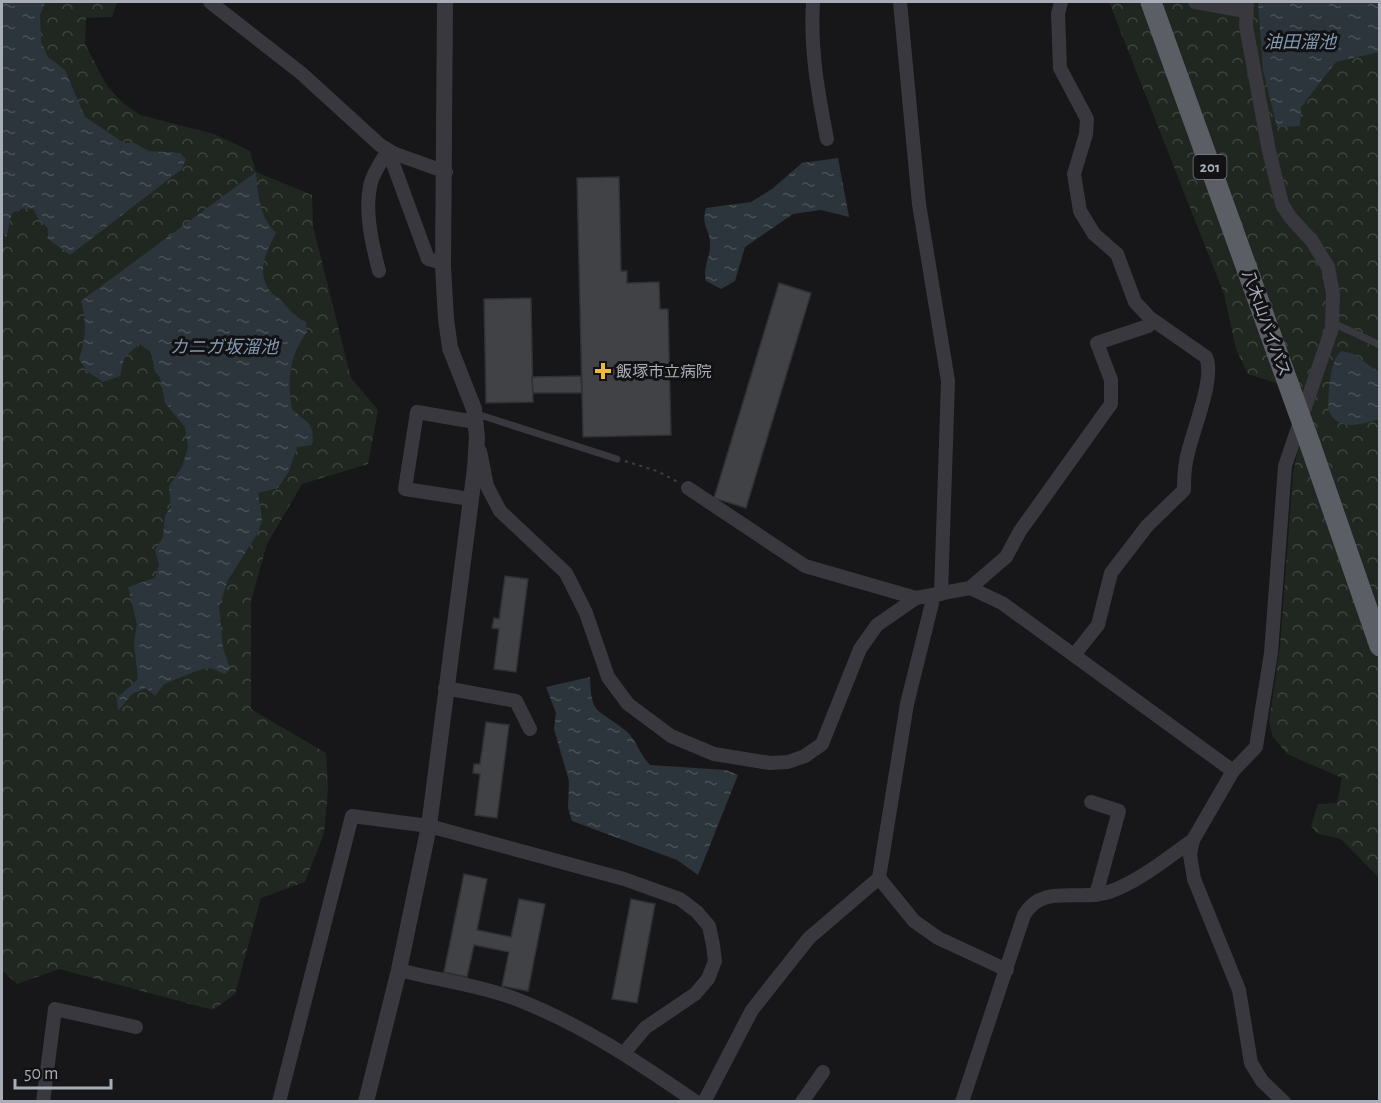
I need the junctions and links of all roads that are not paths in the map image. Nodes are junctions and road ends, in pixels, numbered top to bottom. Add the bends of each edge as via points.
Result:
1 (210, 2) edge
2 (445, 2) edge
3 (813, 2) edge
4 (900, 2) edge
5 (1061, 2) edge
6 (1151, 2) edge
7 (1195, 2) edge
8 (1246, 6) edge
9 (827, 139) dead end
10 (388, 150) junction
11 (446, 172) junction
12 (443, 262) junction
13 (379, 271) dead end
14 (1152, 321) junction
15 (1332, 323) junction
16 (1380, 345) edge
17 (476, 424) junction
18 (617, 459) road end
19 (688, 488) road end
20 (470, 498) junction
21 (970, 588) junction
22 (938, 594) junction
23 (916, 598) junction
24 (1380, 646) edge
25 (1074, 655) junction
26 (445, 688) junction
27 (530, 729) dead end
28 (1233, 771) junction
29 (1091, 802) dead end
30 (429, 826) junction
31 (1193, 840) junction
32 (879, 878) junction
33 (1096, 895) junction
34 (399, 970) junction
35 (1007, 970) junction
36 (136, 1027) dead end
37 (624, 1053) junction
38 (823, 1072) dead end
39 (43, 1101) edge
40 (279, 1101) edge
41 (366, 1101) edge
42 (696, 1101) edge
43 (704, 1101) edge
44 (802, 1101) edge
45 (962, 1101) edge
46 (1284, 1101) edge

1 - 10 street via 301,73
2 - 11 street
3 - 9 street via 814,67
4 - 22 street via 919,204 948,381
5 - 14 street via 1060,68 1087,119 1074,174 1080,211 1094,234 1117,254 1135,302
6 - 24 highway, 八木山バイパス / 201, bridge
7 - 8 street
8 - 15 street via 1269,151 1282,204 1328,267 1334,294
10 - 11 street
10 - 12 street via 428,259
10 - 13 street via 370,190 371,232
11 - 12 street
12 - 17 street via 450,348
14 - 21 street via 1148,326 1097,343 1111,380 1111,404 1006,556
14 - 25 street via 1206,357 1208,363 1186,461 1184,490 1147,526 1111,573 1098,625
15 - 16 lane
15 - 28 street via 1285,466 1271,653 1256,747
17 - 18 lane
17 - 20 street
17 - 20 street via 417,412 405,489
17 - 23 street via 487,486 500,511 566,573 614,686 628,704 671,736 714,754 788,762 822,744 860,649 877,625
19 - 23 street via 805,566
20 - 26 street
21 - 22 street
21 - 25 street via 1002,603
22 - 23 street
22 - 32 street via 907,704
25 - 28 street
26 - 27 street via 516,701
26 - 30 street
28 - 31 street
29 - 33 street via 1119,811
30 - 34 street
30 - 37 street via 624,879 680,898 697,912 709,926 713,945 715,961 708,979 695,994 645,1028
30 - 40 street via 352,816
31 - 33 street via 1141,876
31 - 46 street via 1190,855 1194,879 1239,990 1251,1063 1262,1081
32 - 35 street via 914,921 939,938
32 - 43 street via 809,938 752,1010
33 - 35 street via 1041,897 1030,905
34 - 37 street via 514,998
34 - 41 street
35 - 45 street
36 - 39 street via 55,1008
37 - 42 street
38 - 44 street

